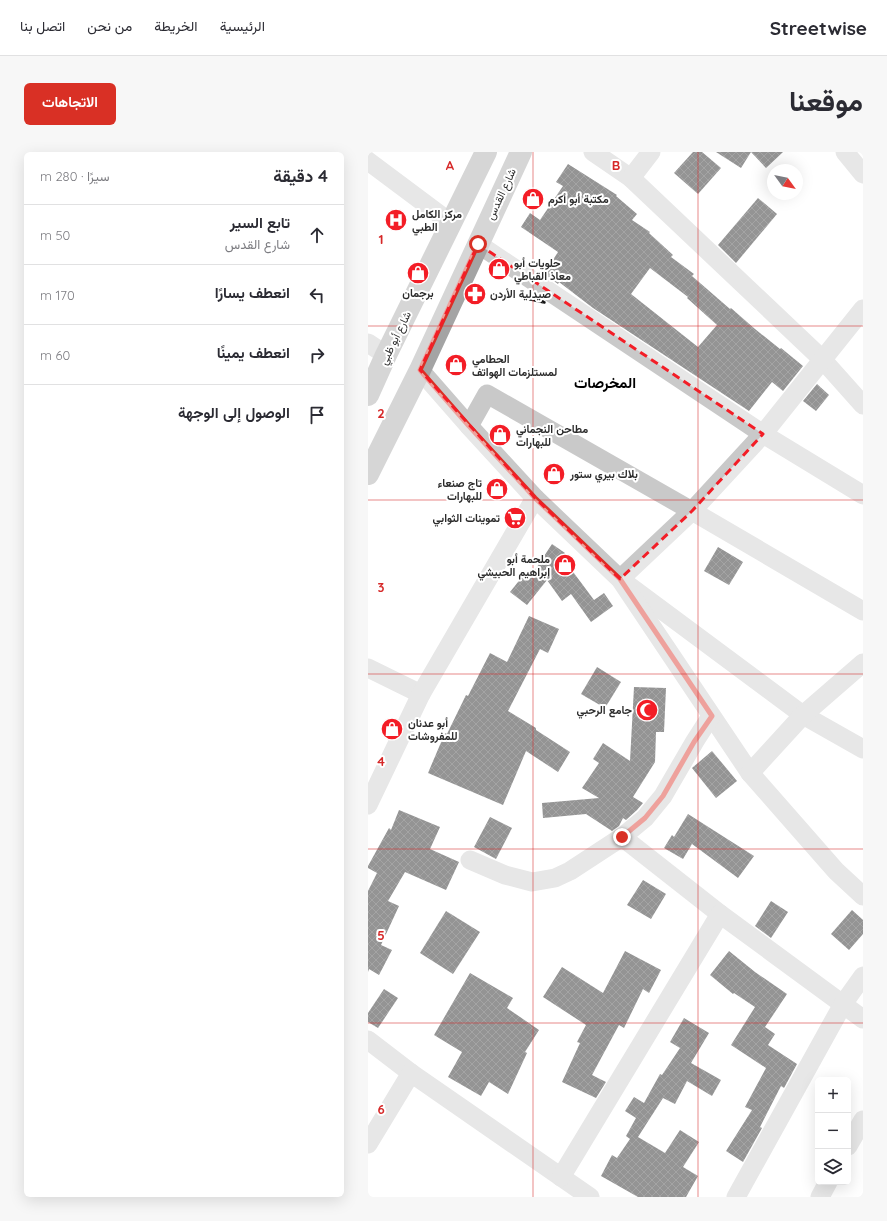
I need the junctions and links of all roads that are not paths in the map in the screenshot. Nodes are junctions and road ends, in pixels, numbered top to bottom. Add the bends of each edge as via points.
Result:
1 (486, 152) edge
2 (521, 152) edge
3 (594, 152) edge
4 (651, 152) edge
5 (845, 152) edge
6 (368, 161) edge
7 (863, 174) edge
8 (631, 178) junction
9 (451, 223) junction
10 (478, 244) junction
11 (863, 309) edge
12 (368, 343) edge
13 (386, 355) junction
14 (822, 359) junction
15 (420, 370) junction
16 (368, 395) edge
17 (863, 405) edge
18 (469, 426) junction
19 (763, 434) junction
20 (368, 474) edge
21 (863, 495) edge
22 (535, 498) junction
23 (692, 511) junction
24 (620, 579) junction
25 (863, 611) edge
26 (863, 663) edge
27 (368, 668) edge
28 (421, 694) junction
29 (803, 715) junction
30 (712, 716) junction
31 (863, 749) edge
32 (750, 773) junction
33 (368, 805) edge
34 (622, 837) junction
35 (470, 860) dead end
36 (863, 896) edge
37 (720, 914) junction
38 (863, 976) edge
39 (843, 1004) junction
40 (863, 1019) edge
41 (368, 1040) edge
42 (411, 1073) junction
43 (863, 1120) edge
44 (851, 1141) edge
45 (368, 1144) edge
46 (561, 1177) junction
47 (826, 1185) edge
48 (590, 1197) edge
49 (736, 1197) edge
50 (820, 1197) edge

1 - 9 main road, شارع أبو ظبي
2 - 10 main road, شارع القدس
3 - 8 street
4 - 8 street
5 - 7 street
6 - 9 street
8 - 14 street
9 - 13 main road, شارع أبو ظبي
10 - 15 main road, شارع القدس
10 - 19 street
11 - 14 street
12 - 13 street
13 - 16 main road, شارع أبو ظبي
14 - 17 street
14 - 19 street
15 - 18 street
15 - 20 main road, شارع القدس
18 - 22 street
18 - 23 street via 487,394
19 - 21 street
19 - 23 street
22 - 24 street
22 - 28 street
23 - 24 street
23 - 25 street
24 - 29 street
24 - 30 street
26 - 29 street
27 - 28 street
28 - 33 street
29 - 31 street
29 - 32 street
30 - 32 street
30 - 34 street via 663,796 645,818
32 - 36 street via 836,871
34 - 35 street via 570,871 555,878 532,882 505,875
34 - 37 street
37 - 39 street
37 - 46 street
38 - 39 street
39 - 40 street
39 - 49 street
41 - 42 street
42 - 45 street
42 - 46 street
43 - 44 street
46 - 48 street
47 - 50 street

